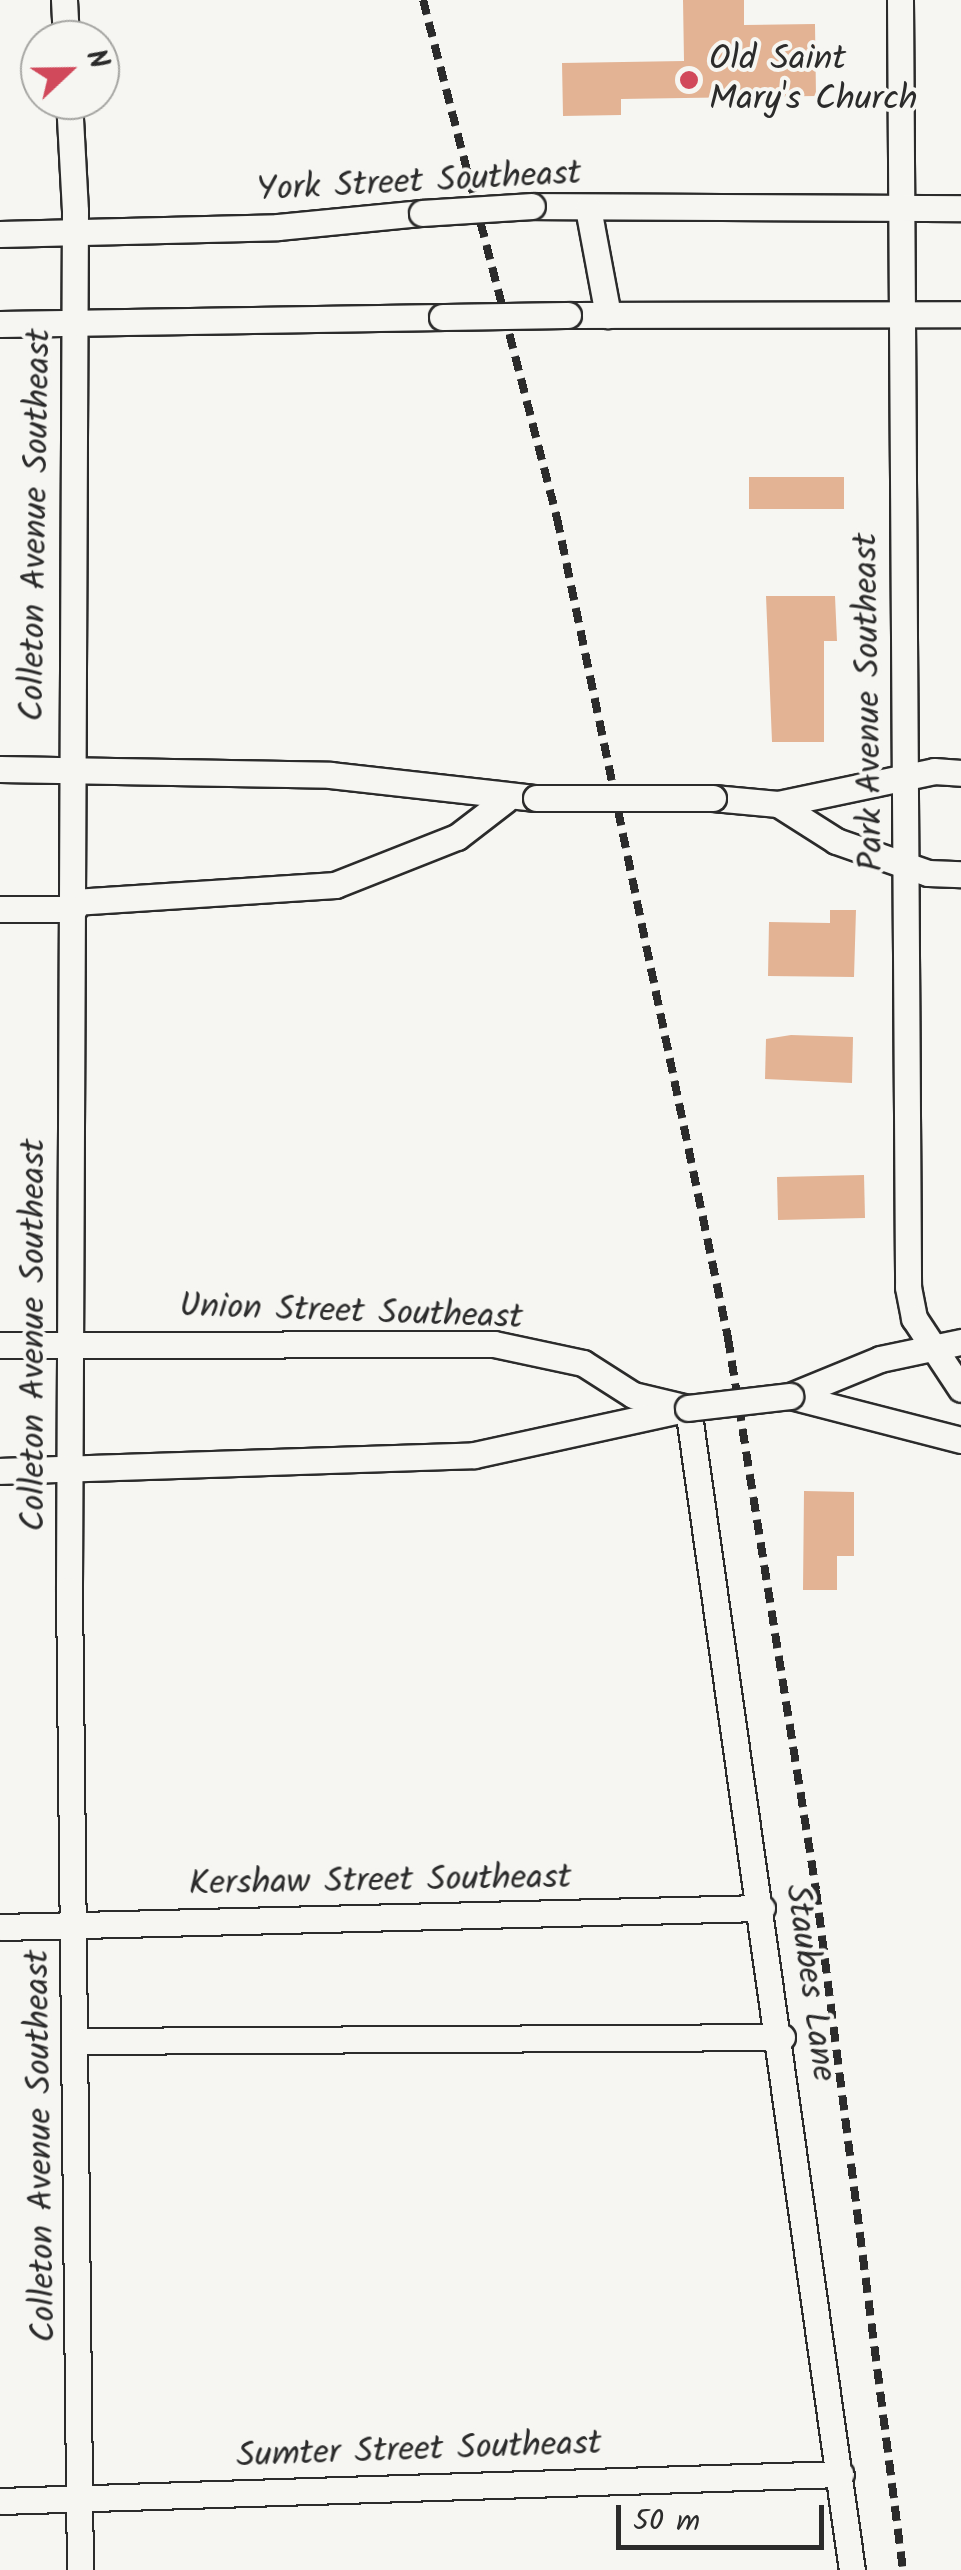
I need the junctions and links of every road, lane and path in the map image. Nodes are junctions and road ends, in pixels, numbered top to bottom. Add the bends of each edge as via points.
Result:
1 (900, 0) edge
2 (70, 120) edge
3 (588, 208) junction
4 (961, 208) edge
5 (900, 211) junction
6 (74, 232) junction
7 (0, 234) edge
8 (961, 314) edge
9 (608, 315) junction
10 (902, 315) junction
11 (0, 324) edge
12 (74, 324) junction
13 (69, 766) junction
14 (0, 769) edge
15 (961, 773) edge
16 (904, 778) junction
17 (505, 800) junction
18 (778, 804) junction
19 (907, 866) junction
20 (961, 874) edge
21 (74, 905) junction
22 (0, 909) edge
23 (961, 1342) edge
24 (75, 1344) junction
25 (0, 1345) edge
26 (931, 1345) junction
27 (961, 1389) edge
28 (790, 1396) junction
29 (688, 1408) junction
30 (961, 1440) edge
31 (72, 1469) junction
32 (0, 1471) edge
33 (762, 1908) junction
34 (72, 1925) junction
35 (0, 1927) edge
36 (782, 2037) junction
37 (76, 2041) junction
38 (841, 2474) junction
39 (82, 2498) junction
40 (0, 2501) edge
41 (80, 2570) edge
42 (852, 2570) edge

1 - 5 street, Park Avenue Southeast
2 - 6 street, Colleton Avenue Southeast
3 - 5 street, York Street Southeast
3 - 6 street, York Street Southeast, bridge
3 - 9 street
4 - 5 street, York Street Southeast
5 - 10 street, Park Avenue Southeast
6 - 7 street, York Street Southeast
6 - 12 street, Colleton Avenue Southeast
8 - 10 street
9 - 10 street
9 - 12 street, bridge
10 - 16 street, Park Avenue Southeast
11 - 12 street
12 - 13 street, Colleton Avenue Southeast
13 - 14 street
13 - 17 street via 330,776
13 - 21 street, Colleton Avenue Southeast
15 - 16 street
16 - 18 street
16 - 19 street, Park Avenue Southeast
17 - 18 street, bridge via 712,798
17 - 21 street via 457,837 334,886
18 - 19 street via 836,841
19 - 20 street
19 - 26 street, Park Avenue Southeast via 908,1286 914,1318
21 - 22 street
21 - 24 street, Colleton Avenue Southeast
23 - 26 street, Union Street Southeast
24 - 25 street, Union Street Southeast
24 - 29 street, Union Street Southeast via 494,1344 583,1363 633,1395
24 - 31 street, Colleton Avenue Southeast
26 - 27 street, Park Avenue Southeast
26 - 28 street, Union Street Southeast
28 - 29 street, Union Street Southeast, bridge
28 - 30 street, Union Street Southeast
29 - 31 street, Union Street Southeast via 474,1456
29 - 33 street, Staubes Lane
31 - 32 street, Union Street Southeast
31 - 34 street, Colleton Avenue Southeast
33 - 34 street, Kershaw Street Southeast
33 - 36 street, Staubes Lane
34 - 35 street, Kershaw Street Southeast
34 - 37 street, Colleton Avenue Southeast
36 - 37 street
36 - 38 street, Staubes Lane
37 - 39 street, Colleton Avenue Southeast
38 - 39 street, Sumter Street Southeast
38 - 42 street, Staubes Lane
39 - 40 street, Sumter Street Southeast
39 - 41 street, Colleton Avenue Southeast

